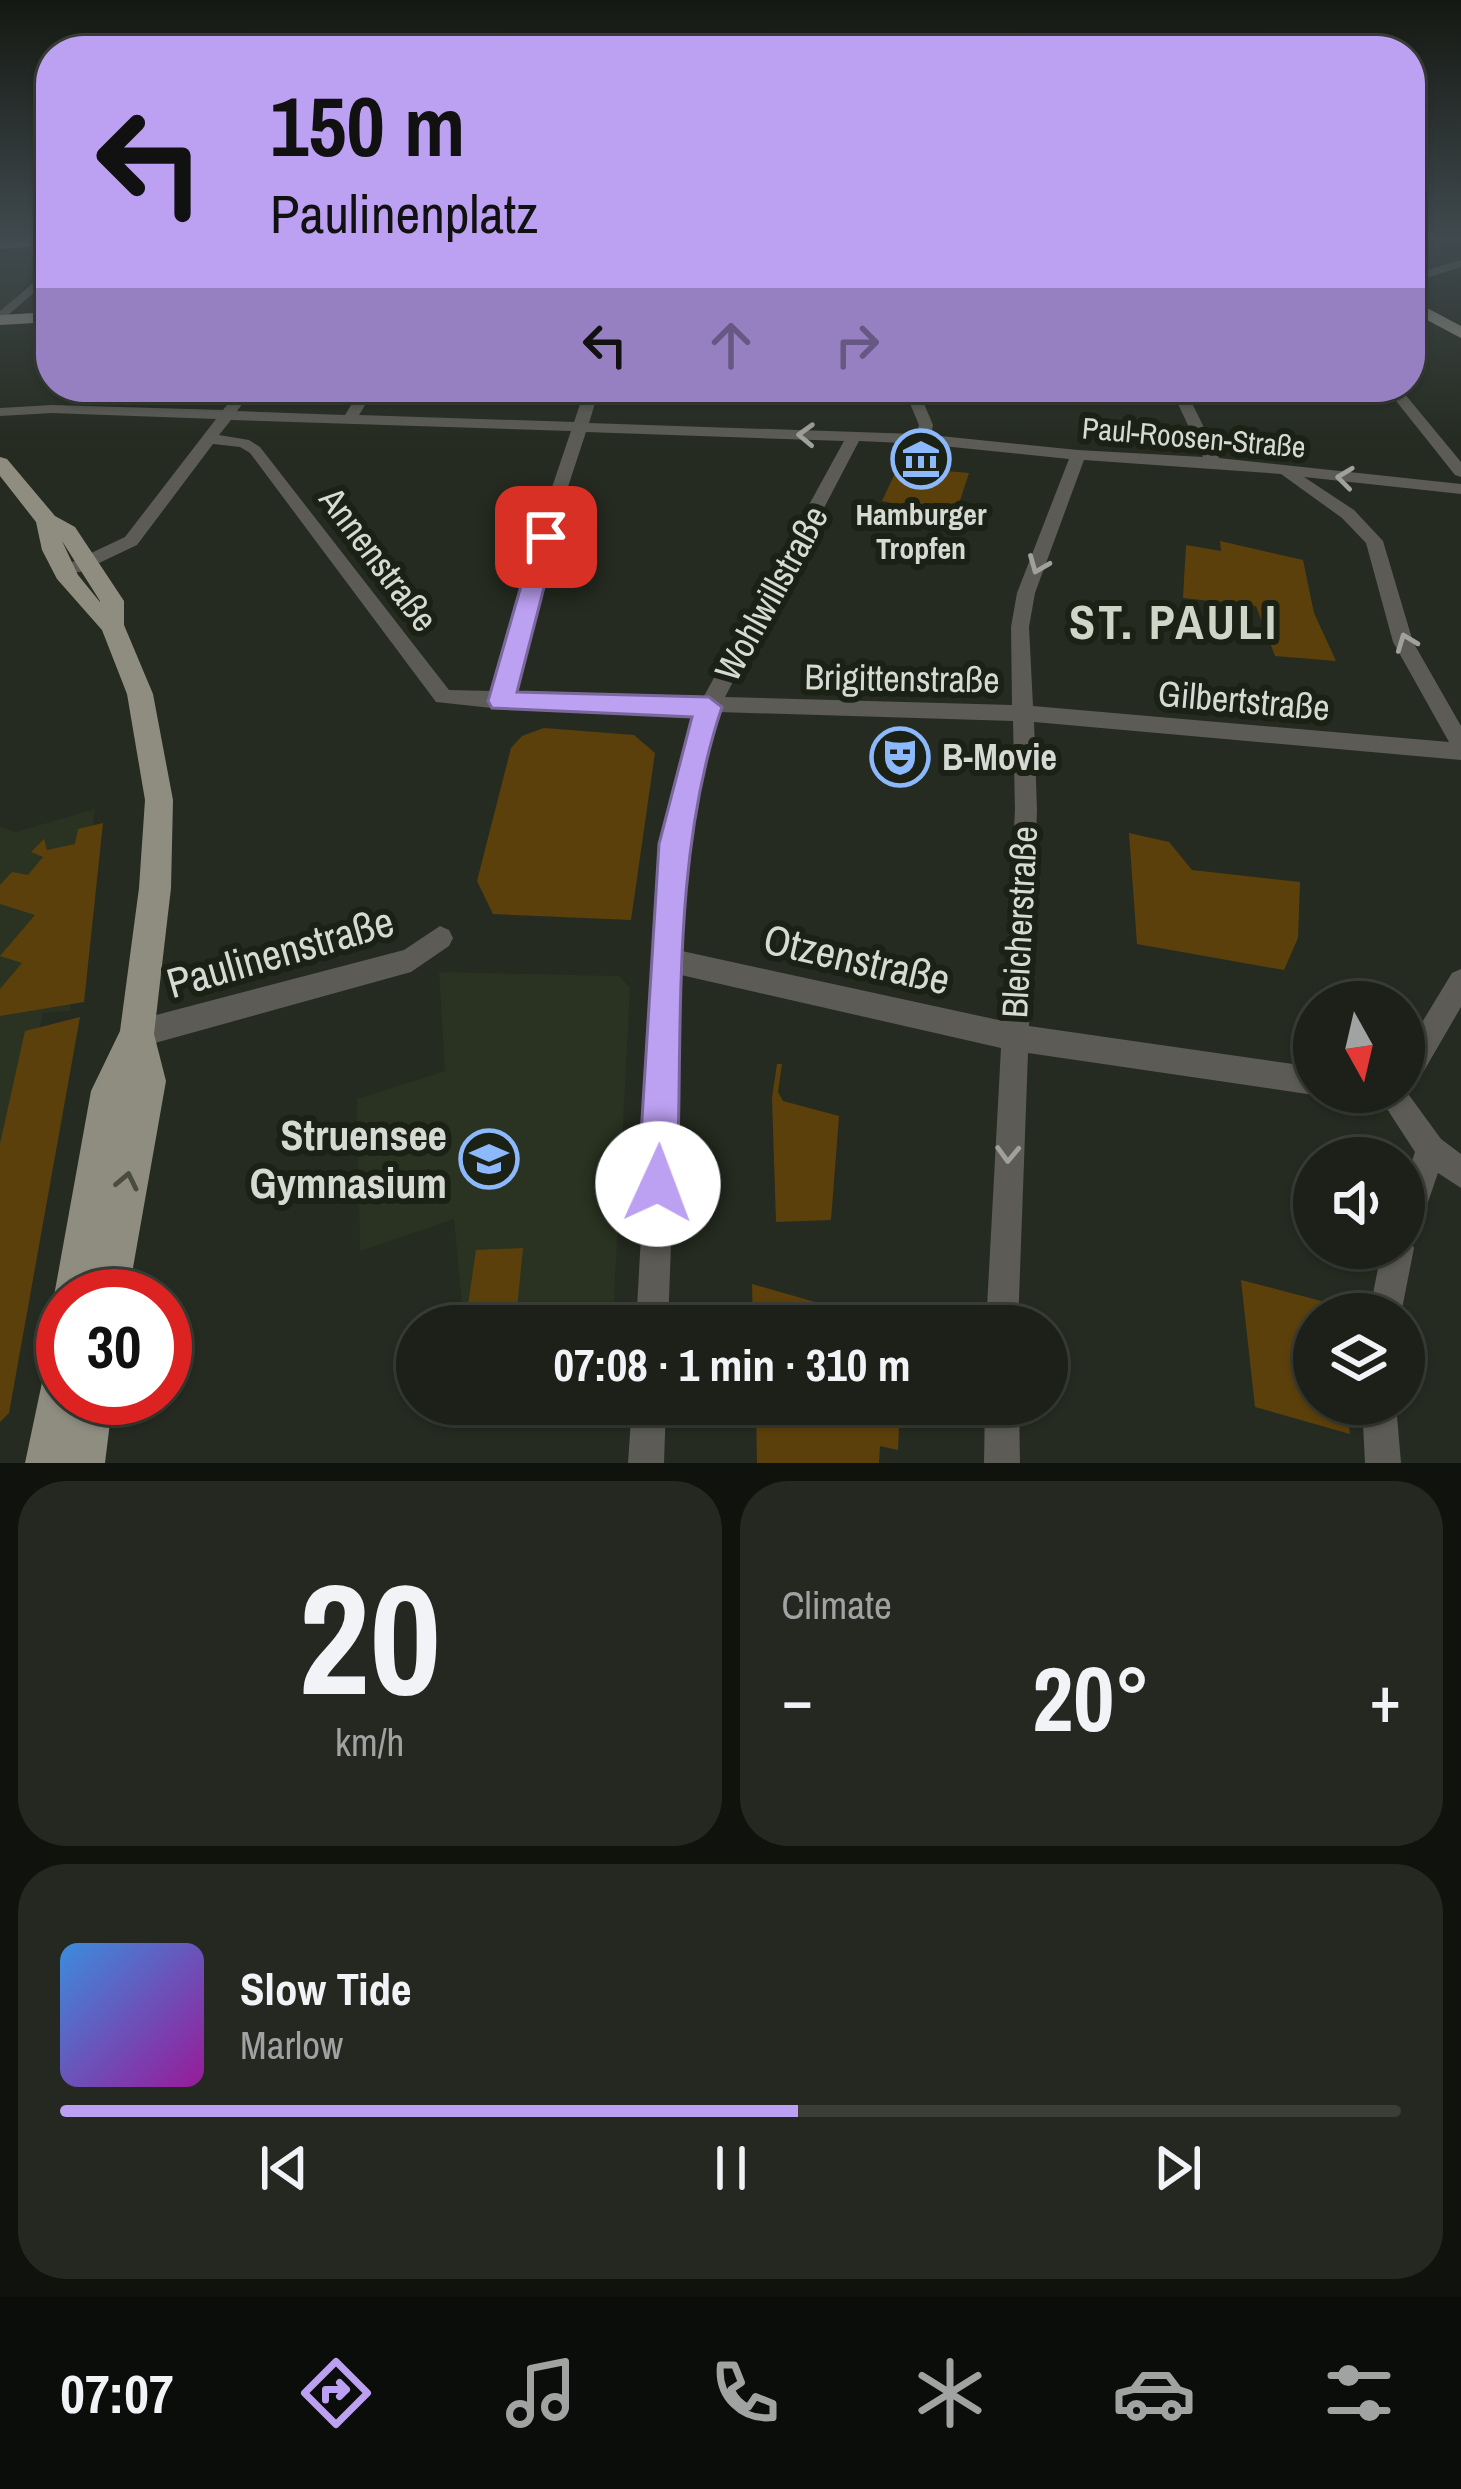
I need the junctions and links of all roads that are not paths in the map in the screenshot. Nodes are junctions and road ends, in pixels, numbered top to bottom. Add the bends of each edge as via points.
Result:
1 (1425, 313) edge
2 (0, 317) edge
3 (36, 317) edge
4 (1425, 329) edge
5 (1461, 333) edge
6 (1461, 346) edge
7 (238, 402) edge
8 (360, 402) edge
9 (589, 402) edge
10 (916, 402) edge
11 (1184, 402) edge
12 (1404, 402) edge
13 (0, 412) edge
14 (229, 416) junction
15 (349, 420) junction
16 (581, 428) junction
17 (854, 436) junction
18 (923, 439) junction
19 (211, 440) junction
20 (1078, 455) junction
21 (1213, 462) junction
22 (0, 464) edge
23 (1285, 471) junction
24 (1461, 472) edge
25 (1461, 489) edge
26 (77, 567) junction
27 (502, 701) junction
28 (709, 707) junction
29 (1022, 713) junction
30 (1461, 749) edge
31 (440, 938) dead end
32 (666, 960) junction
33 (1461, 982) edge
34 (137, 1034) junction
35 (1012, 1037) junction
36 (1425, 1043) edge
37 (1293, 1078) edge
38 (1408, 1113) edge
39 (1431, 1149) junction
40 (1425, 1167) edge
41 (1461, 1173) edge
42 (79, 1269) edge
43 (112, 1269) edge
44 (653, 1305) edge
45 (1003, 1305) edge
46 (54, 1425) edge
47 (87, 1425) edge
48 (648, 1425) edge
49 (1002, 1425) edge
50 (1380, 1425) edge
51 (48, 1463) edge
52 (82, 1463) edge
53 (646, 1463) edge
54 (1002, 1463) edge
55 (1383, 1463) edge

1 - 5 main road
2 - 3 main road
4 - 6 main road
7 - 14 street
8 - 15 street
9 - 16 street
10 - 18 street
11 - 21 street
12 - 24 street
13 - 14 street, Paul-Roosen-Straße
14 - 15 street, Paul-Roosen-Straße
14 - 19 street
15 - 16 street, Paul-Roosen-Straße
17 -> 16 street, Paul-Roosen-Straße
16 - 27 street
17 - 18 street, Paul-Roosen-Straße
17 - 28 street, Wohlwillstraße
18 - 20 street, Paul-Roosen-Straße
19 - 26 street via 131,541
19 - 27 street, Annenstraße via 255,450 443,697
20 - 21 street, Paul-Roosen-Straße
20 -> 29 street, Bleicherstraße via 1023,608
21 - 23 street, Paul-Roosen-Straße
22 - 26 main road via 47,521 48,541
25 -> 23 street, Paul-Roosen-Straße
30 -> 23 street via 1403,642 1374,541
26 - 34 main road via 90,610 112,625 140,694 159,800
27 - 28 street, Annenstraße
28 - 29 street, Brigittenstraße
28 - 32 street, Wohlwillstraße via 674,844
29 - 30 street, Gilbertstraße
29 - 35 street, Bleicherstraße via 1026,810
31 - 34 street, Paulinenstraße via 411,959
32 - 35 street, Otzenstraße
32 - 44 street, Wohlwillstraße
33 - 36 street
34 - 42 main road via 109,1091
43 -> 34 main road via 148,1081
35 - 37 street, Otzenstraße
35 -> 45 street, Bleicherstraße
38 - 39 street
39 - 40 street
39 - 41 street
46 - 51 main road
47 - 52 main road
48 - 53 street
49 - 54 street
50 - 55 street

